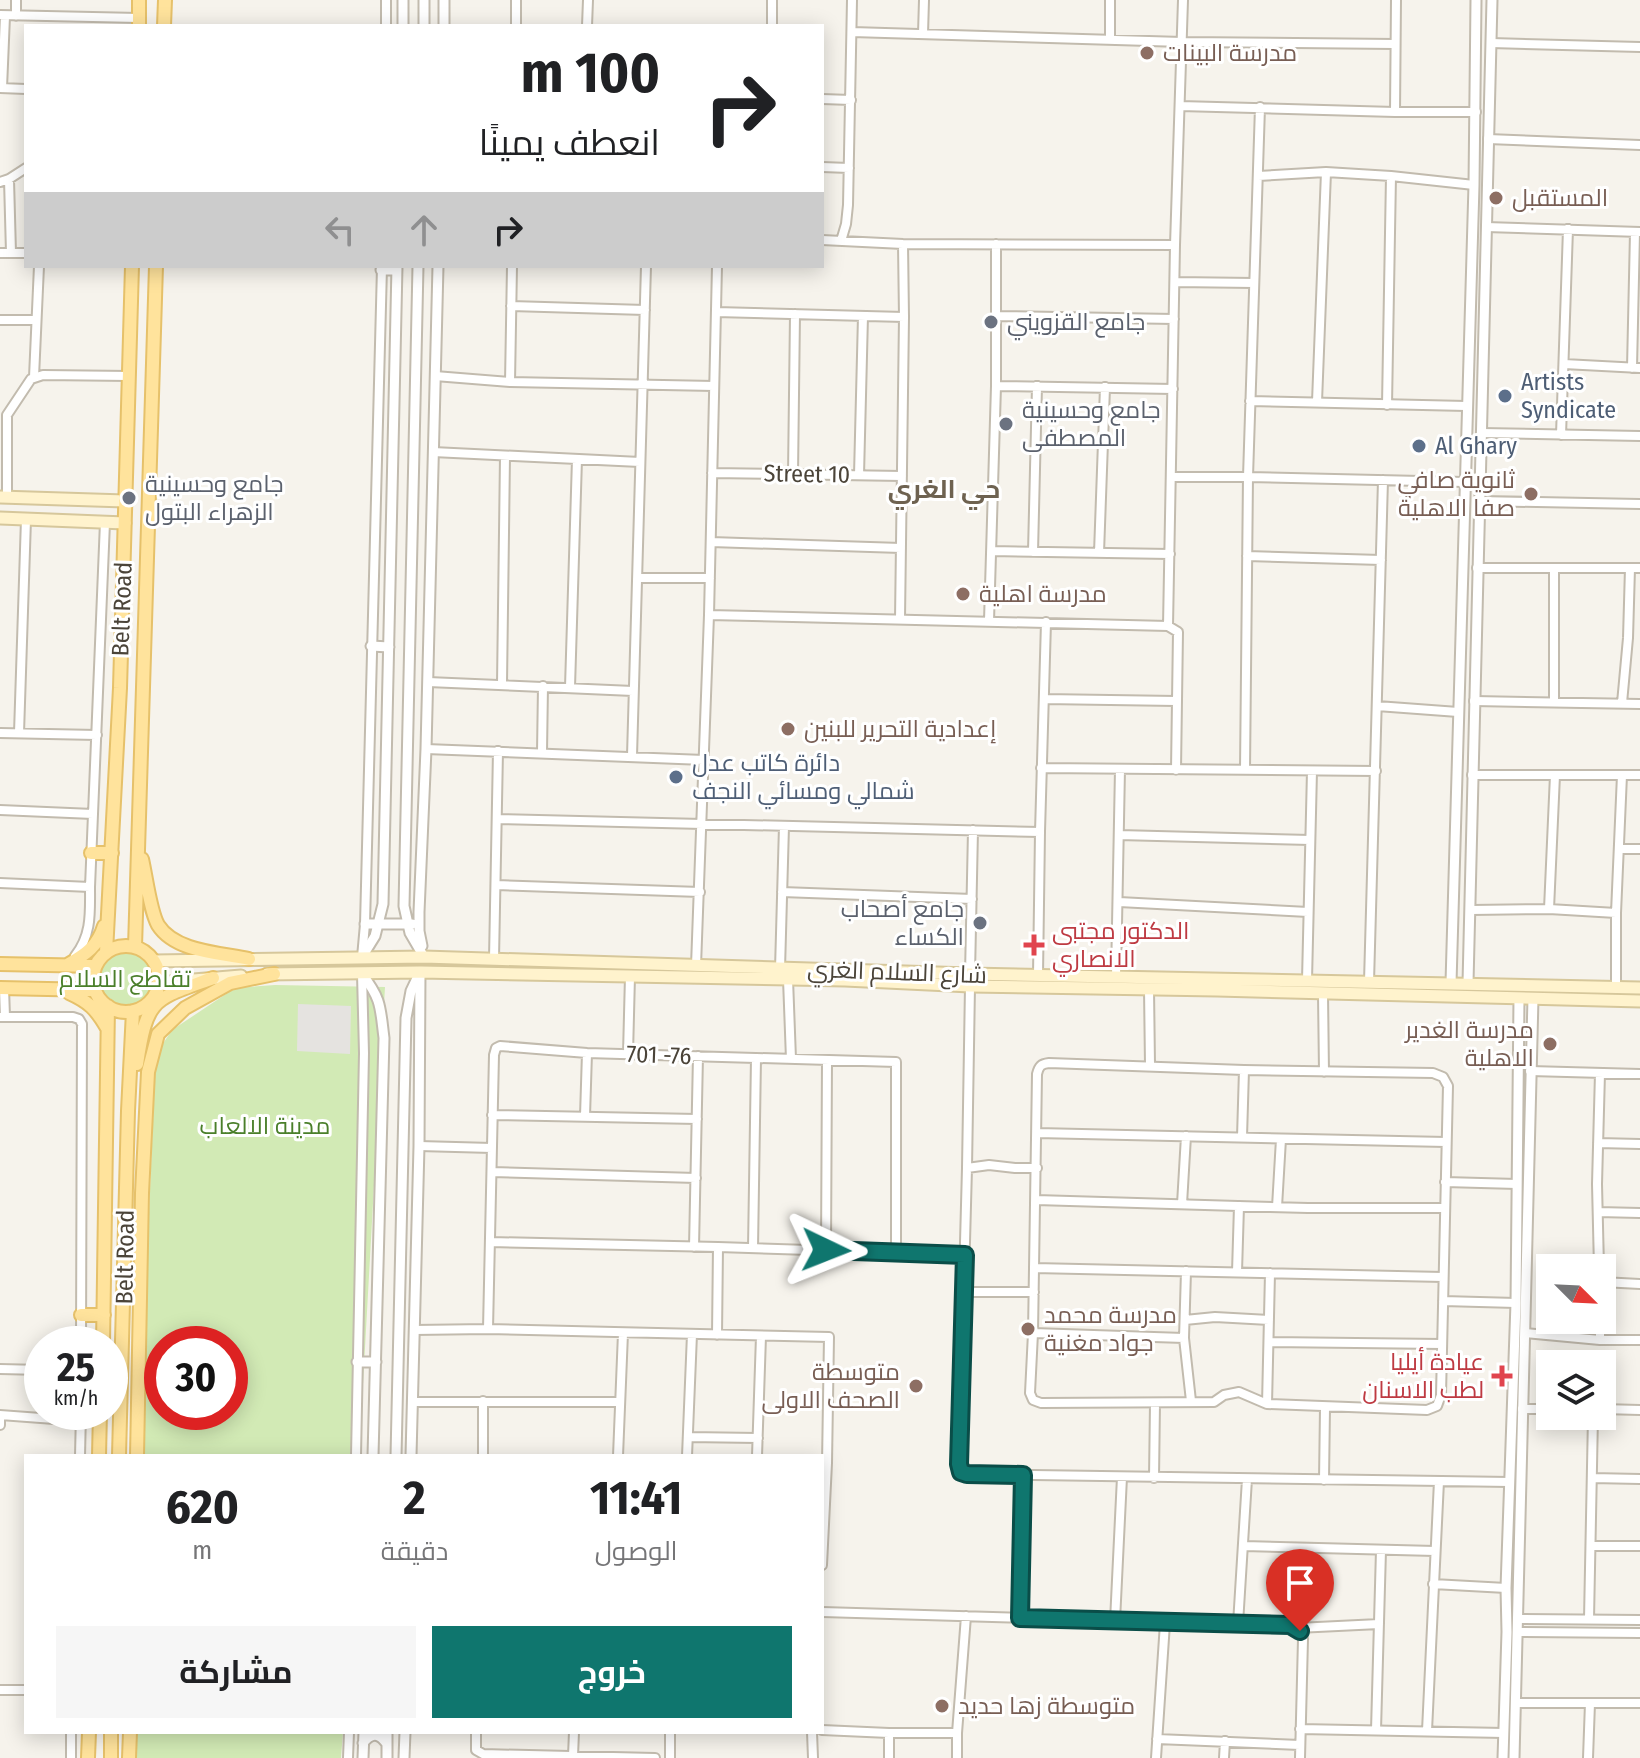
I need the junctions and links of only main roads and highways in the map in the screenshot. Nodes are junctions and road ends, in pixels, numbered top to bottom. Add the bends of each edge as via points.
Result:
1 (139, 0) edge
2 (165, 0) edge
3 (139, 22) edge
4 (164, 24) edge
5 (132, 268) edge
6 (156, 268) edge
7 (3, 497) edge
8 (125, 501) junction
9 (0, 518) edge
10 (125, 523) junction
11 (122, 634) junction
12 (144, 667) junction
13 (138, 843) junction
14 (91, 853) road end
15 (112, 853) junction
16 (109, 908) junction
17 (135, 947) junction
18 (106, 952) junction
19 (249, 959) junction
20 (153, 961) junction
21 (0, 964) edge
22 (67, 964) junction
23 (95, 966) junction
24 (604, 969) junction
25 (274, 974) junction
26 (784, 974) junction
27 (213, 978) junction
28 (970, 980) junction
29 (158, 983) junction
30 (1217, 984) junction
31 (2, 988) edge
32 (1640, 988) edge
33 (62, 990) junction
34 (95, 990) junction
35 (1640, 1001) edge
36 (108, 1006) junction
37 (133, 1011) junction
38 (108, 1030) junction
39 (128, 1111) junction
40 (141, 1272) junction
41 (124, 1288) junction
42 (81, 1315) road end
43 (104, 1315) junction
44 (104, 1326) edge
45 (100, 1430) edge
46 (99, 1454) edge
47 (119, 1454) edge
48 (137, 1454) edge
49 (89, 1734) edge
50 (111, 1734) edge
51 (130, 1734) edge
52 (88, 1758) edge
53 (111, 1758) edge
54 (129, 1758) edge

1 - 3 main road
2 - 4 main road
5 - 8 main road, Belt Road
6 - 12 main road, Belt Road
7 - 8 main road
8 - 10 main road, Belt Road
9 - 10 main road
10 - 11 main road, Belt Road
11 - 12 main road via 126,676 136,680
11 - 15 main road, Belt Road
12 - 13 main road, Belt Road
13 - 17 main road, Belt Road
13 - 19 main road via 157,923 168,938
14 - 15 main road
15 - 16 main road, Belt Road
16 - 18 main road, Belt Road
16 - 22 main road via 97,942
17 - 18 main road
17 - 20 main road
18 - 23 main road
19 - 20 main road, شارع السلام الغري
19 - 24 main road, شارع السلام الغري via 424,957
20 - 29 main road
21 - 22 main road
22 - 23 main road
23 - 34 main road
24 - 25 main road, شارع السلام الغري
24 - 26 main road, شارع السلام الغري via 696,966
24 - 26 main road, شارع السلام الغري via 630,976
25 - 27 main road, شارع السلام الغري
25 - 40 main road via 230,983 185,1008 158,1034 148,1072
26 - 28 main road, شارع السلام الغري
27 - 29 main road, شارع السلام الغري
27 - 39 main road via 169,994 149,1014
28 - 30 main road, شارع السلام الغري via 1149,989
28 - 30 main road, شارع السلام الغري via 1116,976
29 - 37 main road via 150,1001
30 - 32 main road, شارع السلام الغري via 1307,980
30 - 35 main road, شارع السلام الغري via 1323,994
31 - 33 main road
33 - 34 main road
33 - 38 main road via 97,1010
34 - 36 main road
36 - 37 main road
36 - 38 main road, Belt Road
37 - 39 main road, Belt Road
38 - 43 main road, Belt Road
39 - 41 main road, Belt Road
40 - 41 main road
40 - 48 main road
41 - 47 main road, Belt Road
42 - 43 main road
43 - 44 main road, Belt Road
45 - 46 main road
49 - 52 main road
50 - 53 main road
51 - 54 main road

